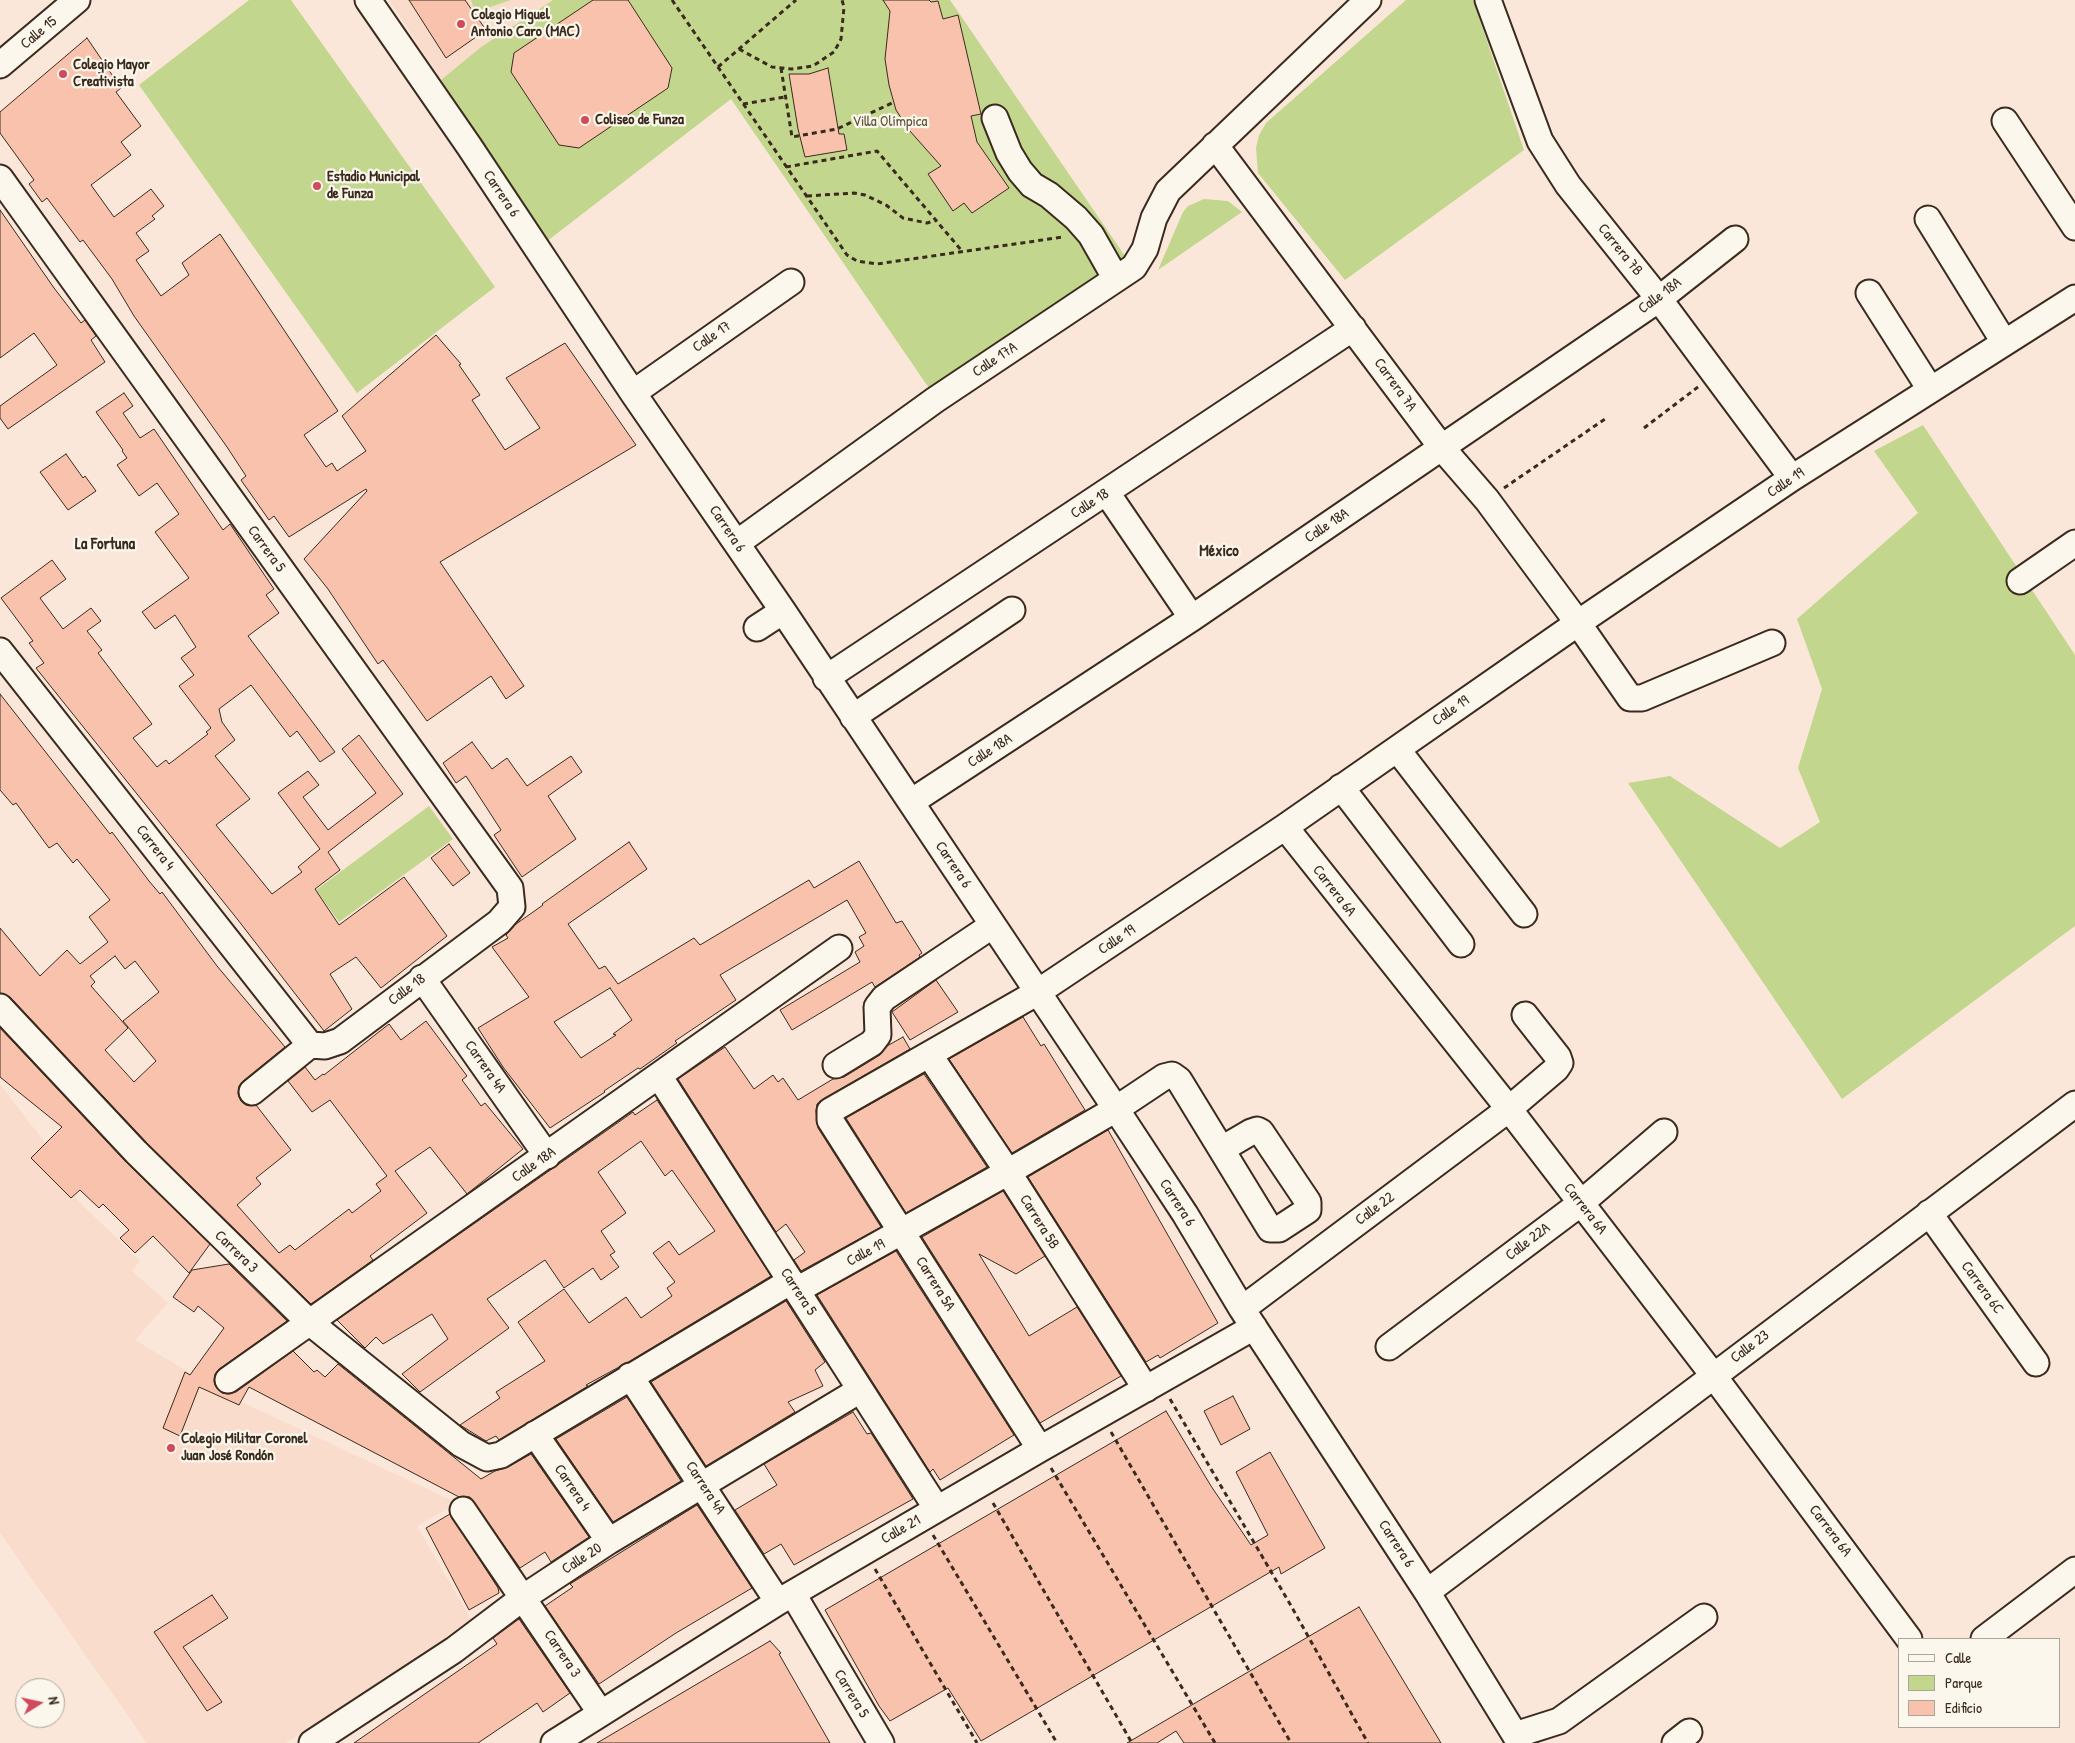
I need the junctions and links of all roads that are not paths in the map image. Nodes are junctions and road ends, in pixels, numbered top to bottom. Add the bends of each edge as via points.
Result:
1 (77, 0) edge
2 (368, 0) edge
3 (1368, 0) edge
4 (1488, 0) edge
5 (0, 65) edge
6 (996, 118) dead end
7 (2005, 121) dead end
8 (1215, 144) junction
9 (0, 178) edge
10 (1928, 220) dead end
11 (2075, 227) edge
12 (1735, 239) dead end
13 (1116, 279) junction
14 (791, 282) dead end
15 (1869, 293) dead end
16 (2075, 298) edge
17 (1658, 299) junction
18 (1353, 328) junction
19 (2004, 342) junction
20 (1930, 389) junction
21 (633, 392) junction
22 (1442, 448) junction
23 (1792, 478) junction
24 (1107, 493) junction
25 (737, 543) junction
26 (2075, 543) edge
27 (2020, 582) dead end
28 (1012, 610) dead end
29 (783, 611) junction
30 (1192, 618) junction
31 (1578, 622) junction
32 (757, 628) dead end
33 (1772, 643) dead end
34 (0, 651) edge
35 (826, 678) junction
36 (853, 717) junction
37 (1397, 749) junction
38 (1341, 787) junction
39 (911, 802) junction
40 (1285, 827) junction
41 (1524, 914) dead end
42 (499, 922) joint
43 (993, 925) junction
44 (1461, 944) dead end
45 (839, 948) dead end
46 (422, 978) junction
47 (1038, 992) junction
48 (0, 1007) edge
49 (1526, 1015) dead end
50 (310, 1045) junction
51 (930, 1056) junction
52 (836, 1065) dead end
53 (658, 1076) junction
54 (252, 1092) dead end
55 (2075, 1104) edge
56 (1116, 1109) junction
57 (1509, 1110) junction
58 (830, 1120) joint
59 (1664, 1132) dead end
60 (1222, 1149) dead end
61 (547, 1156) junction
62 (1008, 1172) junction
63 (1580, 1203) junction
64 (1929, 1213) junction
65 (903, 1233) junction
66 (794, 1286) junction
67 (1248, 1318) junction
68 (308, 1321) junction
69 (1389, 1347) dead end
70 (2036, 1363) dead end
71 (1712, 1375) junction
72 (630, 1376) junction
73 (228, 1380) dead end
74 (1152, 1385) junction
75 (860, 1390) junction
76 (535, 1434) junction
77 (1040, 1449) junction
78 (501, 1455) joint
79 (703, 1485) junction
80 (463, 1510) dead end
81 (930, 1513) junction
82 (609, 1542) junction
83 (2075, 1570) edge
84 (1427, 1592) junction
85 (524, 1597) junction
86 (785, 1598) junction
87 (1704, 1617) dead end
88 (1908, 1638) edge
89 (1985, 1638) edge
90 (600, 1712) junction
91 (1518, 1739) edge
92 (312, 1743) edge
93 (554, 1743) edge
94 (880, 1743) edge

1 - 5 street, Calle 15
2 - 21 street, Carrera 6
3 - 8 street, Calle 17A
4 - 17 street, Carrera 7B via 1540,141 1568,185
6 - 13 street via 1020,171 1032,185 1081,224 1104,255
7 - 11 street
8 - 13 street, Calle 17A via 1168,191 1158,208 1140,258 1134,267
8 - 18 street, Carrera 7A
9 - 42 street, Carrera 5 via 510,888 512,907
10 - 19 street
12 - 17 street, Calle 18A
13 - 25 street, Calle 17A via 935,400
14 - 21 street, Calle 17
15 - 20 street
16 - 19 street, Calle 19
17 - 22 street, Calle 18A
17 - 23 street, Carrera 7B
18 - 22 street, Carrera 7A
18 - 24 street, Calle 18
19 - 20 street, Calle 19
20 - 23 street, Calle 19
21 - 25 street, Carrera 6
22 - 30 street, Calle 18A
22 - 31 street, Carrera 7A via 1487,500
23 - 31 street, Calle 19
24 - 30 street
24 - 35 street, Calle 18
25 - 29 street, Carrera 6
26 - 27 street
28 - 36 street
29 - 32 street
29 - 35 street, Carrera 6
30 - 39 street, Calle 18A
31 - 33 street, Carrera 7A via 1630,698 1642,698
31 - 37 street, Calle 19
34 - 50 street, Carrera 4
35 - 36 street, Carrera 6
36 - 39 street, Carrera 6
37 - 38 street, Calle 19
37 - 41 street
38 - 40 street, Calle 19
38 - 44 street
39 - 43 street, Carrera 6
40 - 47 street, Calle 19
40 - 57 street, Carrera 6A
42 - 46 street, Calle 18
43 - 47 street, Carrera 6
43 - 52 street via 884,998 877,1007 878,1036
45 - 53 street, Calle 18A
46 - 50 street, Calle 18 via 340,1041 325,1046
46 - 61 street, Carrera 4A
47 - 51 street, Calle 19
47 - 56 street, Carrera 6
48 - 68 street, Carrera 3 via 136,1152
49 - 57 street, Calle 22 via 1560,1063
50 - 54 street
51 - 58 street, Calle 19 via 835,1106 830,1111
51 - 62 street, Carrera 5B
53 - 61 street, Calle 18A
53 - 66 street, Carrera 5
55 - 64 street, Calle 23
56 - 60 street, Calle 19 via 1172,1075 1179,1080
56 - 62 street, Calle 19
56 - 67 street, Carrera 6 via 1186,1214
57 - 63 street, Carrera 6A
57 - 67 street, Calle 22
58 - 65 street, Carrera 5A
59 - 63 street, Calle 22A
61 - 68 street, Calle 18A
62 - 65 street, Calle 19
62 - 74 street, Carrera 5B
63 - 69 street, Calle 22A
63 - 71 street, Carrera 6A
64 - 70 street, Carrera 6C
64 - 71 street, Calle 23
65 - 66 street, Calle 19
65 - 77 street, Carrera 5A
66 - 72 street, Calle 19
66 - 75 street, Carrera 5
67 - 74 street, Calle 21
67 - 84 street, Carrera 6
68 - 73 street, Calle 18A
68 - 78 street, Carrera 3 via 461,1444 486,1458
71 - 84 street, Calle 23
71 - 88 street, Carrera 6A
72 - 76 street, Calle 19
72 - 79 street, Carrera 4A
74 - 77 street, Calle 21
75 - 79 street, Calle 20
75 - 81 street, Carrera 5
76 - 78 street, Calle 19
76 - 82 street, Carrera 4
77 - 81 street, Calle 21
79 - 82 street, Calle 20
79 - 86 street, Carrera 4A
80 - 85 street, Carrera 3
81 - 86 street, Calle 21
82 - 85 street, Calle 20
83 - 89 street
84 - 91 street, Carrera 6
85 - 90 street, Carrera 3
85 - 92 street, Calle 20 via 454,1650
86 - 90 street, Calle 21
86 - 94 street, Carrera 5
87 - 91 street via 1559,1721
90 - 93 street, Calle 21

